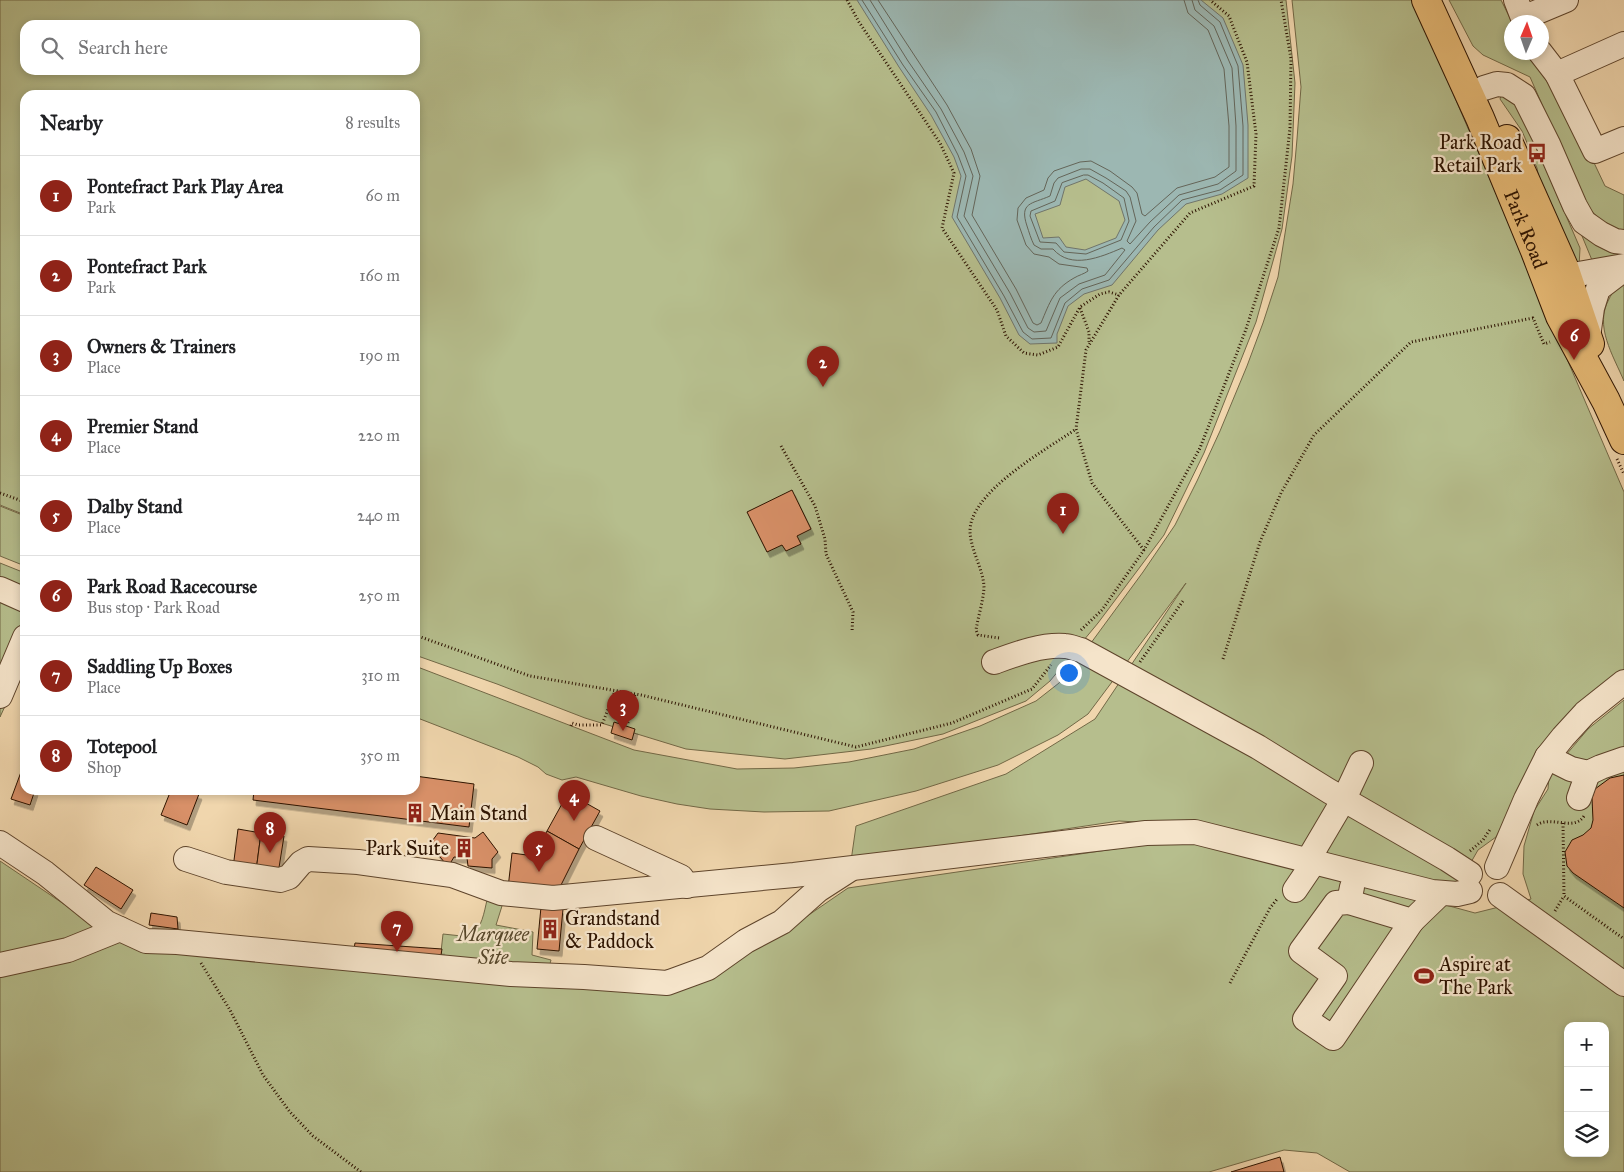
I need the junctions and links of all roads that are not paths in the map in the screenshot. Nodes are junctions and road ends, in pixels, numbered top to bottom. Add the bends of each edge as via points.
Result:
1 (1426, 0) edge
2 (1435, 0) edge
3 (1566, 0) edge
4 (1522, 13) edge
5 (1624, 44) edge
6 (1546, 60) edge
7 (1557, 74) junction
8 (1486, 82) junction
9 (1480, 118) junction
10 (1624, 139) edge
11 (1624, 242) edge
12 (1540, 264) junction
13 (1624, 267) edge
14 (1567, 276) junction
15 (1588, 337) junction
16 (1606, 401) junction
17 (1624, 440) edge
18 (0, 589) edge
19 (20, 598) edge
20 (14, 647) edge
21 (994, 662) dead end
22 (1624, 682) edge
23 (0, 696) edge
24 (1547, 757) junction
25 (1624, 759) edge
26 (1361, 763) dead end
27 (1588, 774) junction
28 (1579, 798) dead end
29 (1344, 799) junction
30 (596, 838) dead end
31 (0, 843) edge
32 (186, 859) dead end
33 (1311, 861) junction
34 (852, 867) junction
35 (1498, 867) junction
36 (1355, 872) junction
37 (1470, 883) junction
38 (687, 886) junction
39 (1288, 892) road end
40 (1441, 893) junction
41 (1500, 895) junction
42 (1349, 902) junction
43 (1412, 921) junction
44 (120, 929) junction
45 (0, 965) edge
46 (1624, 984) edge

1 - 9 main road, Park Road
2 - 8 main road, Park Road
3 - 4 street
5 - 7 street
6 - 7 street
7 - 10 street via 1595,151
8 - 9 main road via 1479,107
8 - 11 street via 1508,85 1524,96 1584,222 1602,234
8 - 14 main road, Park Road
9 - 12 main road, Park Road
12 - 14 street
12 - 16 main road, Park Road via 1560,316
13 - 14 street
13 - 15 street via 1598,289
14 - 15 main road, Park Road
15 - 16 main road, Park Road
16 - 17 main road, Park Road
18 - 19 street
20 - 23 street
21 - 29 street via 1031,650 1066,646 1081,650 1258,747
22 - 24 street via 1585,713
24 - 27 street via 1571,770
24 - 35 street
25 - 27 street
26 - 29 street
27 - 28 street
29 - 33 street
29 - 37 street via 1448,859
30 - 38 street via 681,877
31 - 44 street via 45,873 107,924
32 - 38 street via 226,872 280,880 289,877 308,859 358,862 452,875 501,893 553,898
33 - 34 street via 1195,832 1146,833
33 - 36 street
33 - 39 street
34 - 38 street
34 - 44 street via 818,890 782,922 746,940 708,968 667,983 511,974 146,941
35 - 37 street via 1485,864 1474,869
35 - 41 street via 1505,878
36 - 40 street
36 - 42 street
37 - 40 street via 1457,894
37 - 41 street via 1474,896 1484,900
40 - 43 street
41 - 46 street
42 - 43 street
42 - 43 street via 1336,903 1301,951 1335,976 1305,1019 1333,1038
44 - 45 street via 68,950

